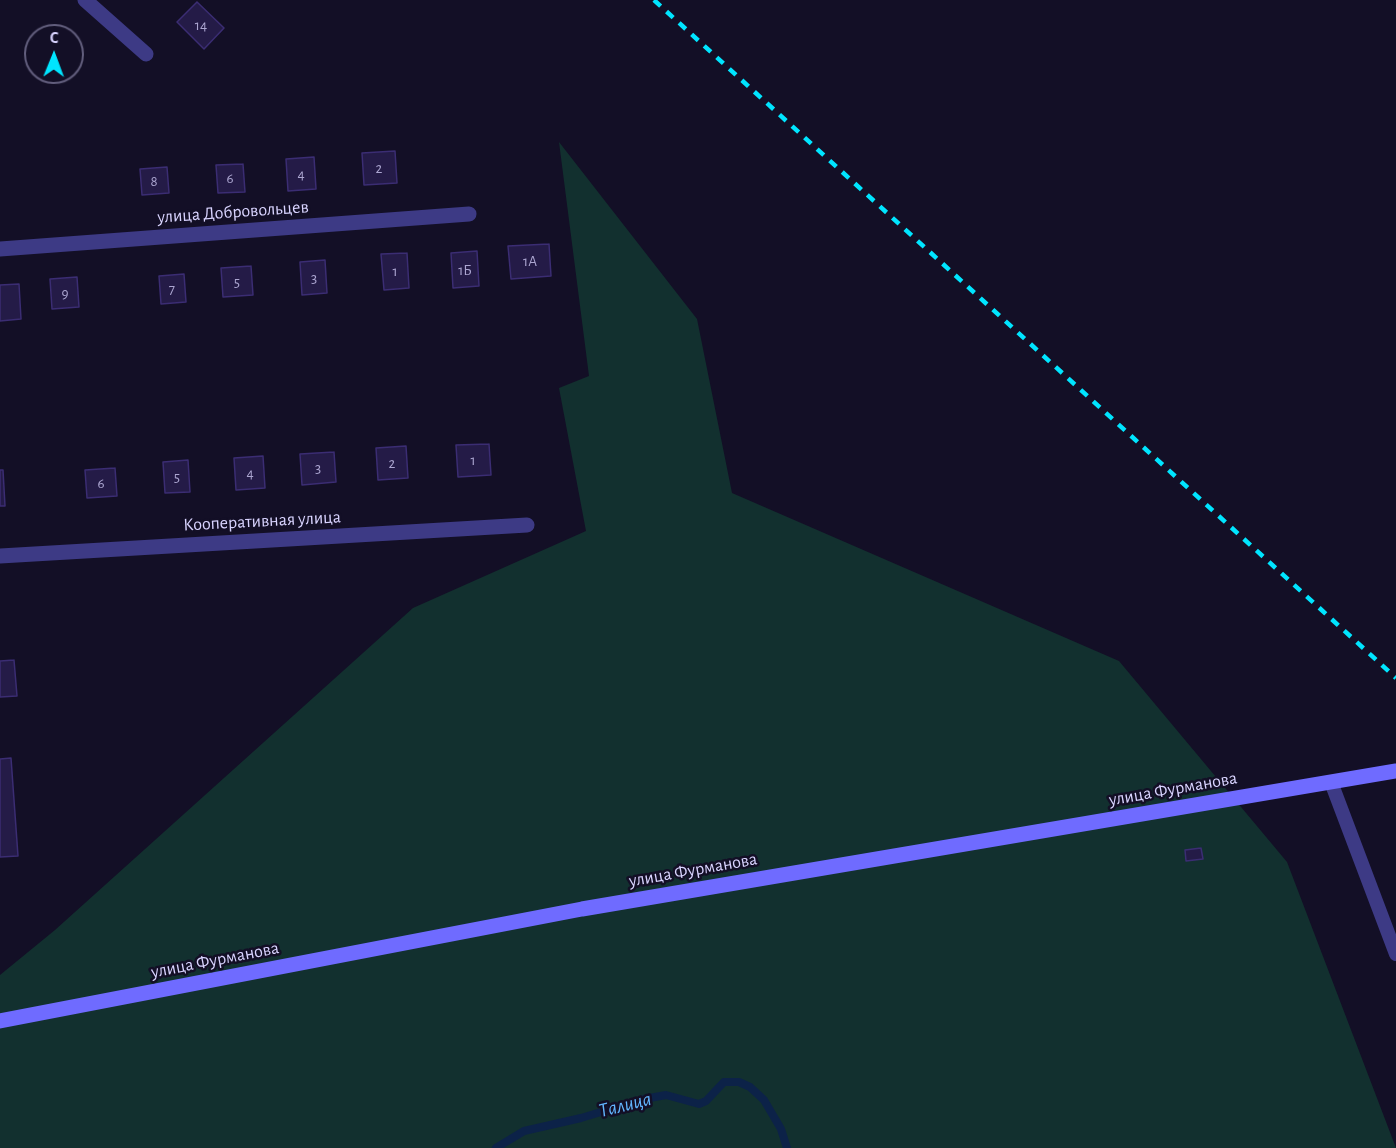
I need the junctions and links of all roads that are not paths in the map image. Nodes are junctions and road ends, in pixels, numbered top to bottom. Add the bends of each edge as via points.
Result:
1 (85, 0) edge
2 (146, 54) dead end
3 (470, 214) dead end
4 (0, 249) edge
5 (526, 525) dead end
6 (0, 556) edge
7 (1396, 771) edge
8 (1331, 782) junction
9 (1396, 954) edge
10 (0, 1021) edge

1 - 2 street
3 - 4 street, улица Добровольцев
5 - 6 street, Кооперативная улица
7 - 8 main road, улица Фурманова
8 - 9 lane
8 - 10 main road, улица Фурманова via 582,909

